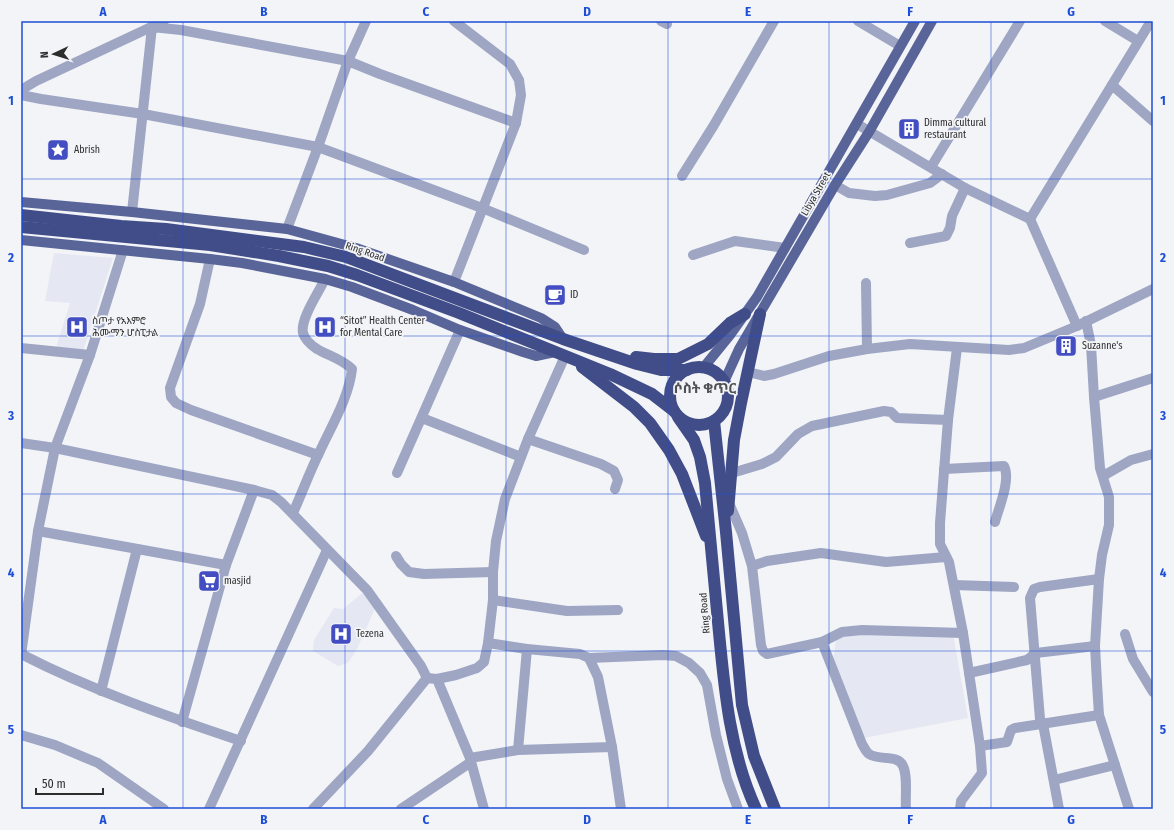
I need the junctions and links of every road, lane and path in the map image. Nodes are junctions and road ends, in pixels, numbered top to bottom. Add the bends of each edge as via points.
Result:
1 (164, 21) edge
2 (366, 21) edge
3 (454, 21) edge
4 (774, 21) edge
5 (858, 21) edge
6 (915, 21) edge
7 (932, 21) edge
8 (1020, 21) edge
9 (1105, 21) edge
10 (1151, 21) edge
11 (152, 27) junction
12 (1138, 41) junction
13 (900, 46) junction
14 (348, 61) junction
15 (1112, 84) junction
16 (21, 90) edge
17 (21, 94) edge
18 (143, 114) junction
19 (1153, 121) edge
20 (516, 123) junction
21 (857, 124) junction
22 (869, 132) junction
23 (318, 148) junction
24 (931, 167) junction
25 (942, 174) junction
26 (682, 176) dead end
27 (835, 185) junction
28 (965, 188) junction
29 (21, 202) edge
30 (482, 208) junction
31 (132, 212) junction
32 (21, 215) edge
33 (1030, 219) junction
34 (21, 227) edge
35 (287, 229) junction
36 (21, 240) edge
37 (910, 242) dead end
38 (785, 248) junction
39 (123, 250) junction
40 (584, 250) dead end
41 (693, 255) dead end
42 (210, 259) junction
43 (325, 279) junction
44 (454, 282) junction
45 (866, 283) dead end
46 (1153, 289) edge
47 (745, 314) junction
48 (760, 314) junction
49 (1086, 321) junction
50 (1077, 326) junction
51 (460, 330) junction
52 (563, 339) junction
53 (21, 348) edge
54 (957, 348) junction
55 (867, 349) junction
56 (608, 354) junction
57 (90, 355) junction
58 (564, 356) junction
59 (704, 367) junction
60 (687, 370) junction
61 (748, 372) junction
62 (1153, 378) edge
63 (724, 382) junction
64 (1094, 397) junction
65 (676, 414) junction
66 (422, 418) junction
67 (948, 420) junction
68 (714, 422) junction
69 (528, 439) junction
70 (21, 443) edge
71 (55, 448) junction
72 (1153, 454) edge
73 (318, 455) junction
74 (521, 457) junction
75 (944, 469) junction
76 (397, 473) dead end
77 (732, 474) junction
78 (1103, 476) junction
79 (615, 489) dead end
80 (254, 490) junction
81 (729, 503) junction
82 (293, 513) junction
83 (995, 522) dead end
84 (38, 531) junction
85 (726, 532) junction
86 (137, 549) junction
87 (327, 550) junction
88 (712, 552) junction
89 (396, 556) dead end
90 (946, 557) junction
91 (226, 565) junction
92 (752, 566) junction
93 (493, 572) junction
94 (1099, 579) junction
95 (954, 585) junction
96 (1014, 587) dead end
97 (493, 600) junction
98 (618, 610) dead end
99 (963, 633) junction
100 (1125, 634) dead end
101 (822, 642) junction
102 (488, 643) junction
103 (1095, 646) junction
104 (527, 649) junction
105 (1036, 653) junction
106 (21, 655) edge
107 (589, 658) junction
108 (969, 673) junction
109 (432, 678) junction
110 (101, 690) junction
111 (1153, 692) edge
112 (1099, 715) junction
113 (182, 722) junction
114 (1043, 724) junction
115 (21, 735) edge
116 (241, 741) junction
117 (980, 746) junction
118 (612, 747) junction
119 (518, 750) junction
120 (470, 760) junction
121 (1115, 765) junction
122 (1054, 780) junction
123 (164, 809) edge
124 (209, 809) edge
125 (313, 809) edge
126 (402, 809) edge
127 (484, 809) edge
128 (622, 809) edge
129 (738, 809) edge
130 (756, 809) edge
131 (775, 809) edge
132 (906, 809) edge
133 (960, 809) edge
134 (1059, 809) edge
135 (1129, 809) edge

1 - 11 street
2 - 14 street
3 - 20 street via 510,64 519,80 521,95
4 - 26 street
5 - 13 street
6 - 13 main road, Libya Street
7 - 22 main road, Libya Street
8 - 24 street
9 - 12 street
10 - 12 street
11 - 14 street via 181,30
11 - 16 street via 36,80
11 - 18 street
12 - 15 street
13 - 21 main road, Libya Street
14 - 20 street
14 - 23 street
15 - 19 street
15 - 33 street
17 - 18 street
18 - 23 street
18 - 31 street
20 - 30 street
21 - 22 street
21 - 38 main road, Libya Street
22 - 24 street
22 - 27 main road, Libya Street
23 - 30 street
23 - 35 street
24 - 25 street
25 - 27 street via 930,183 887,195 849,193
25 - 28 street
27 - 48 main road, Libya Street
28 - 33 street
28 - 37 street via 946,236
29 - 31 main road
30 - 40 street
30 - 44 street
31 - 35 main road
32 - 52 highway, Ring Road via 166,229 304,247 346,257
33 - 50 street
34 - 58 highway, Ring Road via 210,246 328,266 452,311
35 - 44 main road via 362,250
36 - 39 main road
38 - 41 street via 735,241
38 - 47 main road, Libya Street
39 - 42 main road
39 - 57 street
42 - 43 main road
42 - 73 street via 200,304 170,388 171,397 176,403 191,410
43 - 51 main road via 413,310
43 - 73 street via 304,322 303,333 307,341 316,348 344,362 352,369 345,397
44 - 52 main road via 541,318 555,327
45 - 55 street
46 - 49 street
47 - 56 highway via 708,344 678,359
47 - 59 main road, Libya Street
48 - 61 highway
48 - 63 main road, Libya Street
49 - 50 street
49 - 64 street via 1091,346
50 - 54 street via 1024,348
51 - 58 main road via 536,356
51 - 66 street
52 - 56 highway, Ring Road
53 - 57 street
54 - 55 street via 910,344
54 - 67 street
55 - 61 street via 829,356 764,376
56 - 60 highway, Ring Road via 661,370
57 - 71 street
58 - 65 highway, Ring Road via 652,394
58 - 69 street
58 - 88 highway via 634,407 650,423 682,474
59 - 60 highway
59 - 63 highway via 719,375
60 - 65 highway via 680,374 671,387 670,399
61 - 77 highway via 734,440
62 - 64 street
63 - 68 highway via 728,399 726,408
64 - 78 street via 1100,468
65 - 68 highway via 691,424
65 - 88 highway, Ring Road via 694,440 700,458
66 - 74 street
66 - 76 street
67 - 75 street
67 - 77 street via 897,418 891,412 884,411 812,426 798,434 776,457
68 - 85 highway
69 - 74 street
69 - 79 street via 601,464 614,471 618,480
70 - 71 street
71 - 80 street
71 - 84 street
72 - 78 street via 1131,460
73 - 82 street
74 - 93 street via 505,499 496,541
75 - 83 street via 1004,466 1006,483
75 - 90 street via 940,544
77 - 81 highway
78 - 94 street via 1109,497 1109,525
80 - 82 street via 272,495
80 - 91 street
81 - 85 highway
81 - 92 street
82 - 87 street
84 - 86 street
84 - 106 street
85 - 131 highway via 742,705 754,756
86 - 91 street
86 - 110 street
87 - 109 street via 367,590
87 - 116 street
88 - 130 highway, Ring Road via 727,706 737,756
89 - 93 street via 409,572
90 - 92 street via 886,562 820,553 767,561
90 - 95 street
91 - 113 street
92 - 101 street via 763,651 767,654
93 - 97 street
94 - 103 street
94 - 105 street via 1034,589 1030,598
95 - 96 street
95 - 99 street
97 - 98 street via 568,611
97 - 102 street
99 - 101 street via 856,631 842,632
99 - 108 street
100 - 111 street via 1133,659
101 - 132 street via 862,744 868,753 876,757 901,761 905,776
102 - 104 street
102 - 109 street via 484,662 477,668 456,675
103 - 105 street
103 - 112 street
104 - 107 street via 580,654
104 - 119 street
105 - 108 street via 1028,660
105 - 114 street via 1040,719
106 - 110 street
107 - 118 street via 598,677
107 - 129 street via 676,656 700,673 707,684 716,735
108 - 117 street
109 - 120 street
109 - 125 street
110 - 113 street
112 - 114 street
112 - 121 street
113 - 116 street
114 - 117 street via 1015,728 1011,730 1007,742
114 - 122 street
115 - 123 street via 55,745 98,763
116 - 124 street
117 - 133 street via 982,773 961,801
118 - 119 street
118 - 128 street
119 - 120 street
120 - 126 street
120 - 127 street
121 - 122 street
121 - 135 street
122 - 134 street

